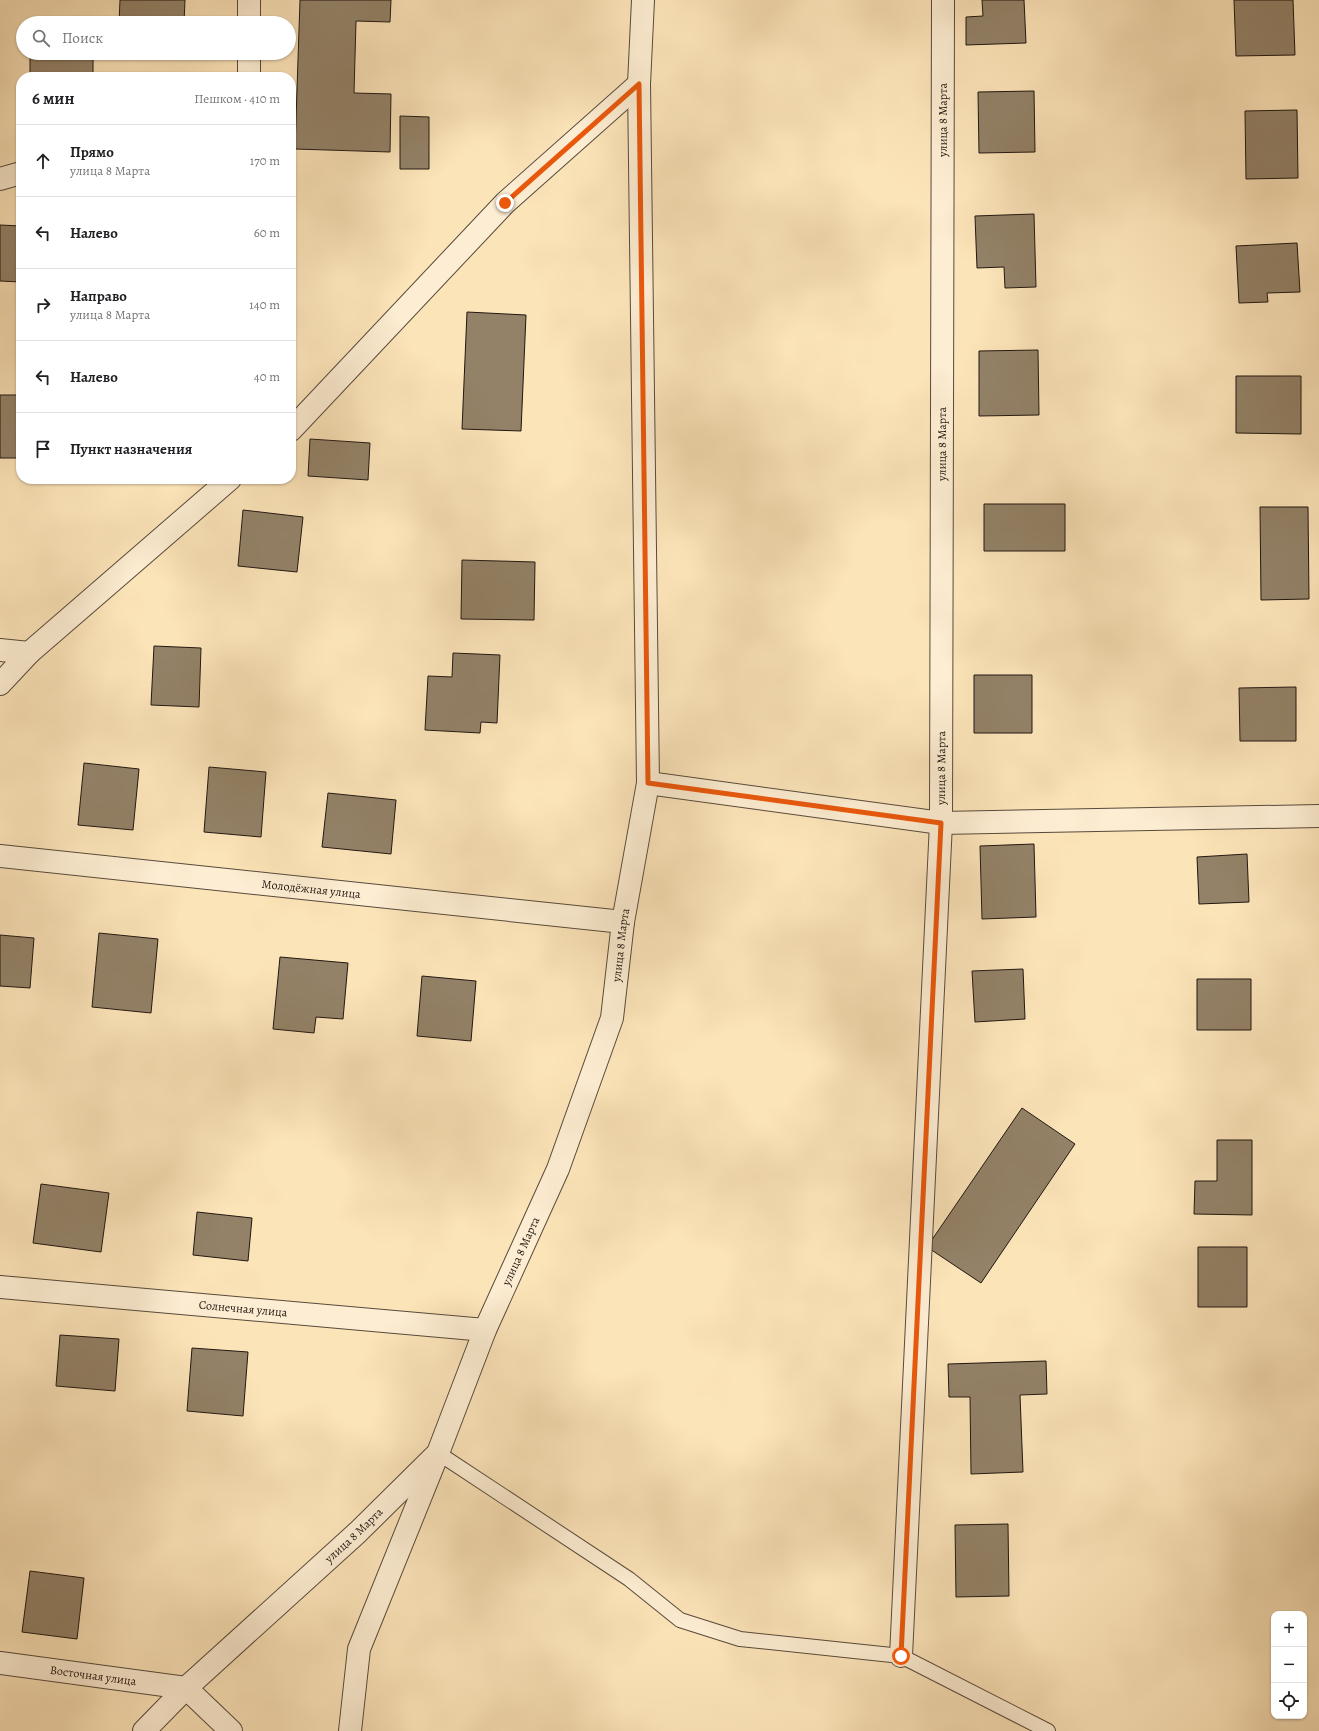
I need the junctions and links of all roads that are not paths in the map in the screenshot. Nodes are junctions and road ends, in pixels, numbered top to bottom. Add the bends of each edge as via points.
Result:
1 (249, 0) edge
2 (643, 0) edge
3 (943, 0) edge
4 (249, 16) edge
5 (249, 60) edge
6 (249, 72) edge
7 (639, 84) junction
8 (16, 174) edge
9 (0, 179) edge
10 (296, 425) edge
11 (224, 484) edge
12 (0, 650) edge
13 (30, 653) junction
14 (0, 684) edge
15 (648, 783) junction
16 (1319, 816) edge
17 (941, 823) junction
18 (0, 856) edge
19 (622, 922) junction
20 (0, 1287) edge
21 (485, 1330) junction
22 (438, 1453) junction
23 (901, 1656) junction
24 (0, 1663) edge
25 (186, 1688) junction
26 (144, 1731) edge
27 (231, 1731) edge
28 (350, 1731) edge
29 (1048, 1731) edge

1 - 4 street
2 - 7 street, улица 8 Марта
3 - 17 street, улица 8 Марта
5 - 6 street
7 - 10 street via 505,203
7 - 15 street, улица 8 Марта
8 - 9 street
11 - 13 street
12 - 13 street
13 - 14 street
15 - 17 street
15 - 19 street, улица 8 Марта
16 - 17 street
17 - 23 street, улица 8 Марта
18 - 19 street, Молодёжная улица
19 - 21 street, улица 8 Марта via 612,1018 558,1169
20 - 21 street, Солнечная улица
21 - 22 street, улица 8 Марта
22 - 23 lane via 629,1579 680,1620 740,1639
22 - 25 street, улица 8 Марта via 358,1532
22 - 28 street via 360,1649
23 - 29 lane
24 - 25 street, Восточная улица
25 - 26 street, улица 8 Марта
25 - 27 street

